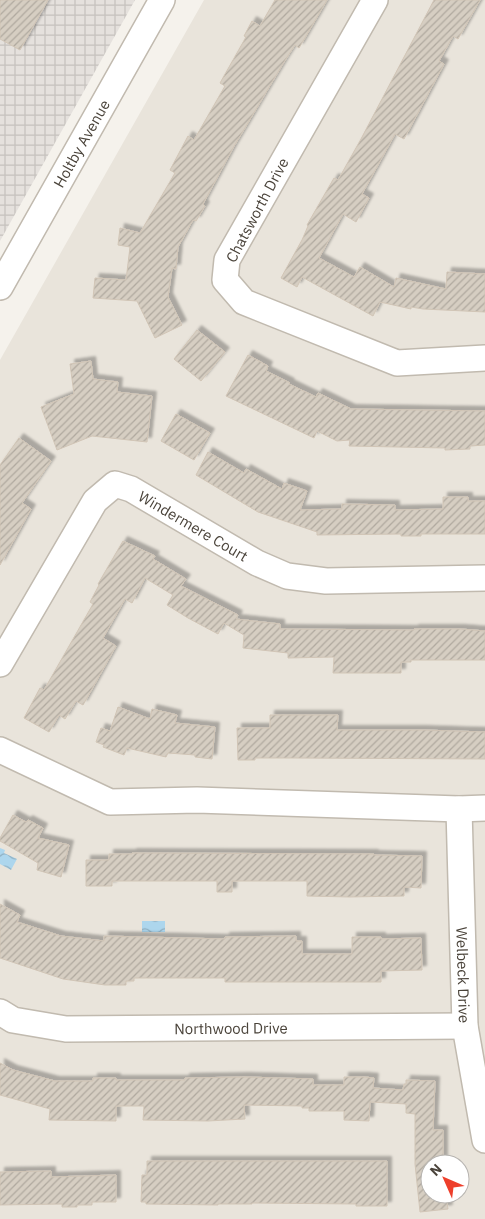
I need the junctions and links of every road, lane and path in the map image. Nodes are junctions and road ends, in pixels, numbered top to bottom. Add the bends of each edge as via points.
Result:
1 (162, 0) edge
2 (375, 0) edge
3 (0, 288) edge
4 (485, 358) edge
5 (485, 578) edge
6 (0, 664) edge
7 (0, 750) edge
8 (459, 808) junction
9 (485, 808) edge
10 (0, 1012) edge
11 (465, 1026) junction
12 (485, 1140) edge

1 - 3 street, Holtby Avenue
2 - 4 street, Chatsworth Drive via 227,260 225,280 244,302 396,364
5 - 6 street, Windermere Court via 326,581 287,576 257,563 131,488 115,484 95,501
7 - 8 street via 110,802 198,800
8 - 9 street
8 - 11 street, Welbeck Drive
10 - 11 street, Northwood Drive via 13,1020 66,1029
11 - 12 street, Welbeck Drive

